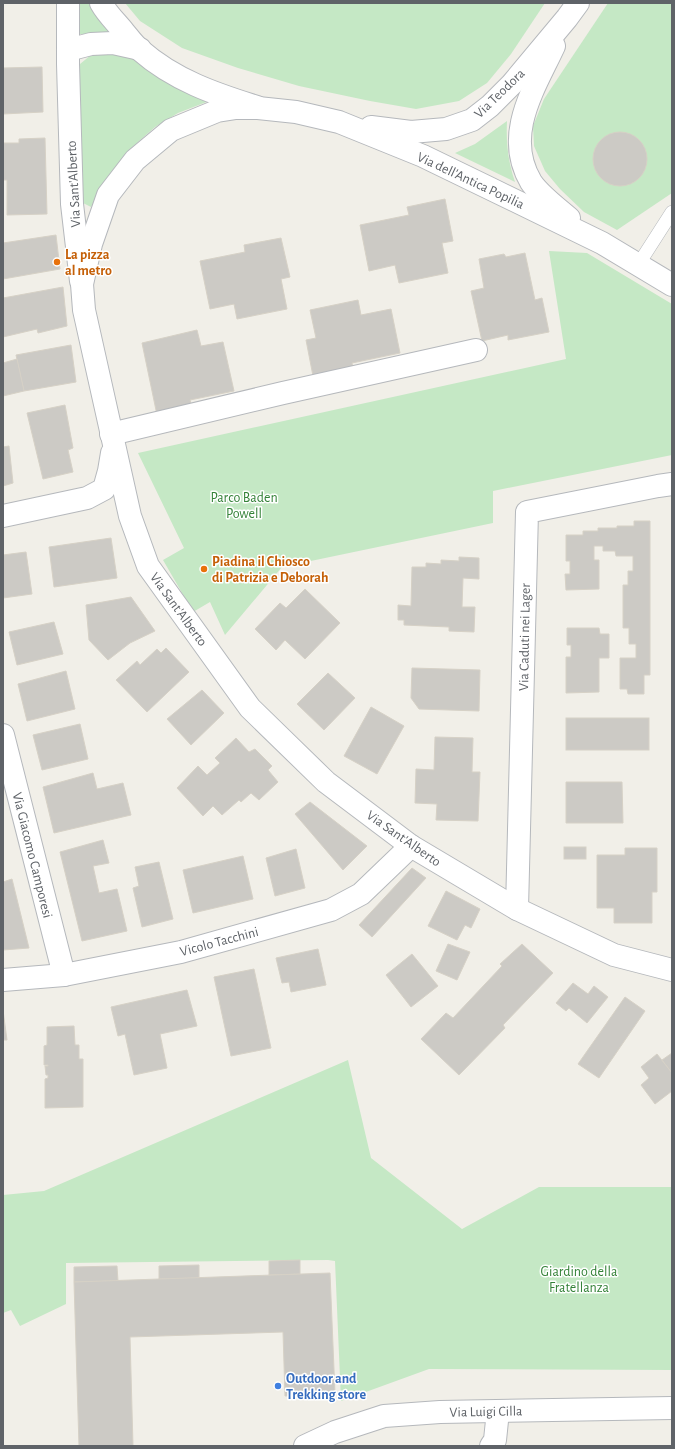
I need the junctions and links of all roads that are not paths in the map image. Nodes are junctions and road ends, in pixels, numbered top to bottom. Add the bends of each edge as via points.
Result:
1 (68, 3) edge
2 (101, 3) edge
3 (572, 11) edge
4 (140, 49) junction
5 (68, 50) junction
6 (258, 108) junction
7 (338, 122) junction
8 (672, 212) edge
9 (602, 244) junction
10 (638, 265) junction
11 (82, 284) junction
12 (672, 285) edge
13 (476, 350) dead end
14 (112, 440) junction
15 (672, 484) edge
16 (3, 516) edge
17 (3, 736) edge
18 (411, 846) junction
19 (517, 909) junction
20 (672, 970) edge
21 (64, 975) junction
22 (3, 980) edge
23 (672, 1408) edge
24 (498, 1411) junction
25 (306, 1446) edge
26 (491, 1446) edge

1 - 5 street, Via Sant'Alberto
2 - 4 street, Via dell'Antica Popilia via 106,12
3 - 7 street, Via Teodora via 512,84 472,120 446,130 411,132
3 - 9 street, Via Teodora via 523,115 520,138 522,160 532,183 555,207
4 - 5 street, Via dell'Antica Popilia via 113,44 91,44
4 - 6 street, Via dell'Antica Popilia via 182,79 213,93
5 - 11 street, Via Sant'Alberto via 72,204
6 - 7 street, Via dell'Antica Popilia via 296,112
6 - 11 street, Via dell'Antica Popilia via 217,111 172,130 135,160 108,195 91,244
7 - 9 street, Via dell'Antica Popilia via 423,156
8 - 10 lane
9 - 10 street, Via dell'Antica Popilia
10 - 12 street, Via dell'Antica Popilia
11 - 14 street, Via Sant'Alberto via 84,310
13 - 14 street via 283,393
14 - 16 street via 109,471 104,489 87,498
14 - 18 street, Via Sant'Alberto via 130,516 148,566 250,708 326,782
15 - 19 street, Via Caduti nei Lager via 527,512
17 - 21 street, Via Giacomo Camporesi
18 - 19 street, Via Sant'Alberto
18 - 21 street, Vicolo Tacchini via 361,894 331,910 180,952
19 - 20 street, Via Sant'Alberto via 614,956
21 - 22 street, Vicolo Tacchini
23 - 24 street, Via Luigi Cilla
24 - 25 street, Via Luigi Cilla via 384,1416 335,1432
24 - 26 street via 495,1440

